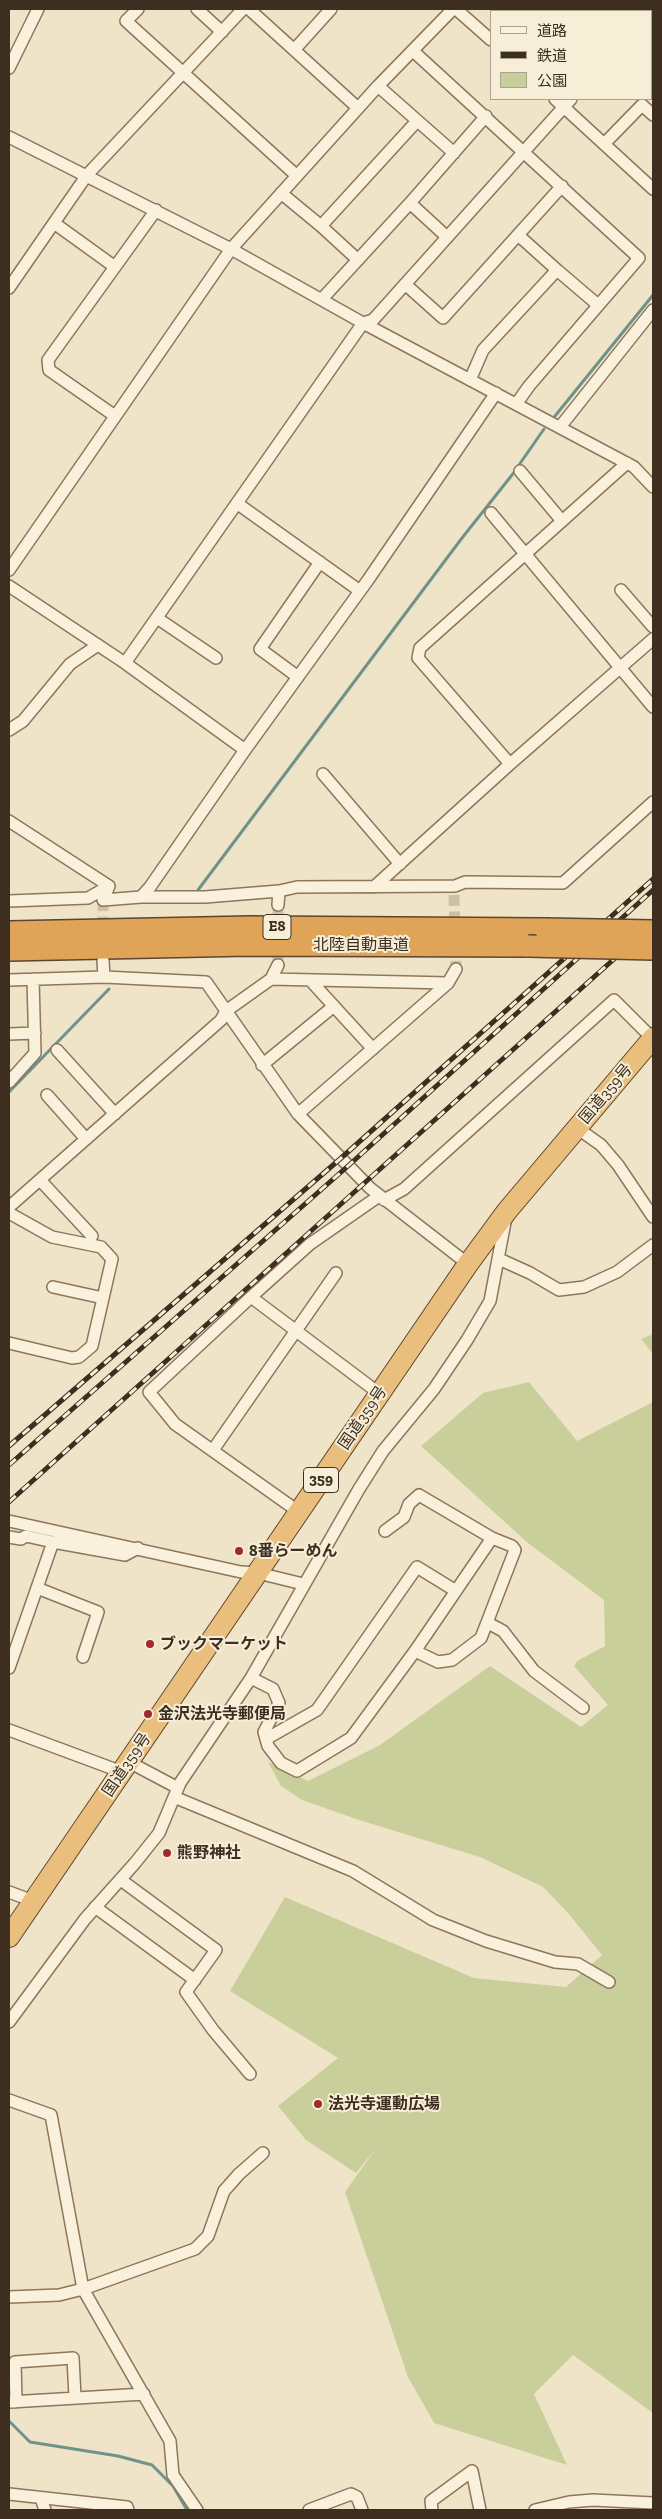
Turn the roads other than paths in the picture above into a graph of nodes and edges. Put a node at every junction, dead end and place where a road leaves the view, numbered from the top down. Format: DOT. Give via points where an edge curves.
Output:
graph roads {
  1 [pos="38,9"];
  2 [pos="138,9"];
  3 [pos="197,9"];
  4 [pos="244,9"];
  5 [pos="249,9"];
  6 [pos="331,9"];
  7 [pos="454,9"];
  8 [pos="222,32"];
  9 [pos="490,39"];
  10 [pos="294,50"];
  11 [pos="413,51"];
  12 [pos="9,68"];
  13 [pos="182,73"];
  14 [pos="378,86"];
  15 [pos="568,103"];
  16 [pos="358,108"];
  17 [pos="653,115"];
  18 [pos="486,116"];
  19 [pos="417,120"];
  20 [pos="9,137"];
  21 [pos="604,144"];
  22 [pos="525,152"];
  23 [pos="454,153"];
  24 [pos="87,175"];
  25 [pos="297,176"];
  26 [pos="562,186"];
  27 [pos="653,189"];
  28 [pos="281,193"];
  29 [pos="410,203"];
  30 [pos="156,210"];
  31 [pos="54,223"];
  32 [pos="321,226"];
  33 [pos="518,235"];
  34 [pos="448,237"];
  35 [pos="231,249"];
  36 [pos="358,260"];
  37 [pos="116,267"];
  38 [pos="557,270"];
  39 [pos="405,284"];
  40 [pos="9,288"];
  41 [pos="322,299"];
  42 [pos="598,305"];
  43 [pos="653,310"];
  44 [pos="363,323"];
  45 [pos="470,380"];
  46 [pos="496,393"];
  47 [pos="516,404"];
  48 [pos="115,416"];
  49 [pos="560,427"];
  50 [pos="627,463"];
  51 [pos="520,471"];
  52 [pos="653,487"];
  53 [pos="238,504"];
  54 [pos="491,512"];
  55 [pos="562,521"];
  56 [pos="525,554"];
  57 [pos="320,562"];
  58 [pos="9,570"];
  59 [pos="9,586"];
  60 [pos="621,590"];
  61 [pos="360,591"];
  62 [pos="157,618"];
  63 [pos="653,627"];
  64 [pos="653,639"];
  65 [pos="98,645"];
  66 [pos="216,658"];
  67 [pos="125,664"];
  68 [pos="620,669"];
  69 [pos="298,677"];
  70 [pos="653,707"];
  71 [pos="9,730"];
  72 [pos="246,750"];
  73 [pos="510,764"];
  74 [pos="323,774"];
  75 [pos="653,802"];
  76 [pos="9,821"];
  77 [pos="400,864"];
  78 [pos="108,886"];
  79 [pos="374,887"];
  80 [pos="279,891"];
  81 [pos="141,896"];
  82 [pos="9,901"];
  83 [pos="278,905"];
  84 [pos="653,931"];
  85 [pos="9,932"];
  86 [pos="653,948"];
  87 [pos="9,950"];
  88 [pos="103,960"];
  89 [pos="278,965"];
  90 [pos="456,969"];
  91 [pos="104,977"];
  92 [pos="32,979"];
  93 [pos="272,979"];
  94 [pos="9,980"];
  95 [pos="310,980"];
  96 [pos="448,983"];
  97 [pos="334,1006"];
  98 [pos="226,1012"];
  99 [pos="36,1033"];
  100 [pos="9,1034"];
  101 [pos="653,1038"];
  102 [pos="373,1049"];
  103 [pos="57,1050"];
  104 [pos="262,1065"];
  105 [pos="9,1082"];
  106 [pos="48,1095"];
  107 [pos="114,1114"];
  108 [pos="298,1114"];
  109 [pos="577,1128"];
  110 [pos="86,1139"];
  111 [pos="40,1180"];
  112 [pos="382,1198"];
  113 [pos="9,1208"];
  114 [pos="507,1210"];
  115 [pos="9,1213"];
  116 [pos="653,1216"];
  117 [pos="92,1236"];
  118 [pos="653,1246"];
  119 [pos="499,1259"];
  120 [pos="468,1264"];
  121 [pos="336,1273"];
  122 [pos="54,1287"];
  123 [pos="251,1297"];
  124 [pos="103,1298"];
  125 [pos="296,1330"];
  126 [pos="9,1343"];
  127 [pos="380,1394"];
  128 [pos="213,1450"];
  129 [pos="299,1512"];
  130 [pos="9,1521"];
  131 [pos="385,1531"];
  132 [pos="9,1537"];
  133 [pos="492,1538"];
  134 [pos="54,1542"];
  135 [pos="138,1548"];
  136 [pos="258,1573"];
  137 [pos="304,1584"];
  138 [pos="37,1588"];
  139 [pos="456,1591"];
  140 [pos="488,1623"];
  141 [pos="416,1651"];
  142 [pos="83,1657"];
  143 [pos="9,1668"];
  144 [pos="251,1678"];
  145 [pos="583,1708"];
  146 [pos="9,1730"];
  147 [pos="266,1739"];
  148 [pos="126,1767"];
  149 [pos="176,1792"];
  150 [pos="121,1880"];
  151 [pos="9,1892"];
  152 [pos="33,1901"];
  153 [pos="95,1907"];
  154 [pos="9,1937"];
  155 [pos="195,1980"];
  156 [pos="608,1982"];
  157 [pos="9,2022"];
  158 [pos="250,2074"];
  159 [pos="9,2100"];
  160 [pos="263,2153"];
  161 [pos="83,2289"];
  162 [pos="9,2297"];
  163 [pos="144,2394"];
  164 [pos="74,2397"];
  165 [pos="12,2402"];
  166 [pos="9,2494"];
  167 [pos="41,2498"];
  168 [pos="653,2503"];
  169 [pos="593,2505"];
  170 [pos="45,2510"];
  171 [pos="128,2510"];
  172 [pos="197,2510"];
  173 [pos="309,2510"];
  174 [pos="362,2510"];
  175 [pos="432,2510"];
  176 [pos="480,2510"];
  177 [pos="535,2510"];
  1 -- 12 [label="street"];
  2 -- 13 [label="street" via="126,21"];
  3 -- 8 [label="street"];
  4 -- 8 [label="street"];
  5 -- 10 [label="street"];
  6 -- 10 [label="street"];
  7 -- 9 [label="street"];
  7 -- 11 [label="street"];
  8 -- 13 [label="street"];
  10 -- 16 [label="street"];
  11 -- 14 [label="street"];
  11 -- 18 [label="street"];
  13 -- 24 [label="street"];
  13 -- 25 [label="street"];
  14 -- 16 [label="street"];
  14 -- 19 [label="street"];
  15 -- 21 [label="street"];
  15 -- 22 [label="street"];
  16 -- 25 [label="street"];
  17 -- 21 [label="street" via="642,105"];
  18 -- 22 [label="street"];
  18 -- 23 [label="street"];
  19 -- 23 [label="street"];
  19 -- 32 [label="street"];
  20 -- 24 [label="street"];
  21 -- 27 [label="street"];
  22 -- 26 [label="street"];
  22 -- 34 [label="street"];
  23 -- 29 [label="street"];
  24 -- 30 [label="street"];
  24 -- 31 [label="street"];
  25 -- 28 [label="street"];
  26 -- 33 [label="street"];
  26 -- 42 [label="street" via="639,258"];
  28 -- 32 [label="street"];
  28 -- 35 [label="street"];
  29 -- 34 [label="street"];
  29 -- 36 [label="street"];
  30 -- 35 [label="street"];
  30 -- 37 [label="street"];
  31 -- 37 [label="street"];
  31 -- 40 [label="street"];
  32 -- 36 [label="street"];
  33 -- 38 [label="street"];
  33 -- 39 [label="street" via="443,318"];
  34 -- 39 [label="street"];
  35 -- 41 [label="street"];
  35 -- 48 [label="street"];
  36 -- 41 [label="street"];
  37 -- 48 [label="street" via="48,360 50,370"];
  38 -- 42 [label="street"];
  38 -- 45 [label="street" via="483,350"];
  39 -- 44 [label="street" via="372,320"];
  41 -- 44 [label="street"];
  42 -- 47 [label="street"];
  43 -- 49 [label="street"];
  44 -- 45 [label="street"];
  44 -- 53 [label="street"];
  45 -- 46 [label="street"];
  46 -- 47 [label="street"];
  46 -- 61 [label="street"];
  47 -- 49 [label="street"];
  48 -- 58 [label="street"];
  49 -- 50 [label="street"];
  50 -- 52 [label="street" via="634,466"];
  50 -- 55 [label="street"];
  51 -- 55 [label="street"];
  53 -- 57 [label="street"];
  53 -- 62 [label="street"];
  54 -- 56 [label="street"];
  55 -- 56 [label="street"];
  56 -- 68 [label="street"];
  56 -- 73 [label="street" via="420,648 418,658"];
  57 -- 61 [label="street"];
  57 -- 69 [label="street" via="260,649"];
  59 -- 65 [label="street"];
  60 -- 63 [label="street"];
  61 -- 69 [label="street"];
  62 -- 66 [label="street"];
  62 -- 67 [label="street"];
  64 -- 68 [label="street"];
  65 -- 67 [label="street"];
  65 -- 71 [label="street" via="70,664 23,721"];
  67 -- 72 [label="street"];
  68 -- 70 [label="street"];
  68 -- 73 [label="street"];
  69 -- 72 [label="street"];
  72 -- 81 [label="street"];
  73 -- 77 [label="street"];
  74 -- 77 [label="street"];
  75 -- 79 [label="street" via="563,883 465,882 455,890"];
  76 -- 78 [label="street"];
  77 -- 79 [label="street"];
  78 -- 81 [label="street" via="103,900"];
  78 -- 82 [label="street" via="88,898"];
  79 -- 80 [label="street" via="297,887"];
  80 -- 81 [label="street"];
  80 -- 83 [label="street"];
  84 -- 85 [label="highway, 北陸自動車道 / E8, bridge" via="270,927"];
  86 -- 87 [label="highway, 北陸自動車道 / E8, bridge" via="249,945"];
  88 -- 91 [label="street"];
  89 -- 93 [label="street"];
  90 -- 96 [label="street"];
  91 -- 92 [label="street"];
  91 -- 98 [label="street" via="206,982"];
  92 -- 94 [label="street"];
  92 -- 99 [label="street"];
  93 -- 95 [label="street"];
  93 -- 98 [label="street"];
  95 -- 96 [label="street"];
  95 -- 97 [label="street"];
  96 -- 102 [label="street"];
  97 -- 102 [label="street"];
  97 -- 104 [label="street"];
  98 -- 104 [label="street"];
  98 -- 107 [label="street" via="221,1020"];
  99 -- 100 [label="street"];
  99 -- 105 [label="street" via="35,1053"];
  101 -- 109 [label="highway, 国道359号 / 359"];
  101 -- 112 [label="street" via="614,1000 404,1189"];
  102 -- 108 [label="street"];
  103 -- 107 [label="street"];
  104 -- 108 [label="street"];
  106 -- 110 [label="street"];
  107 -- 110 [label="street"];
  108 -- 112 [label="street"];
  109 -- 114 [label="highway, 国道359号 / 359"];
  109 -- 116 [label="street" via="600,1145 618,1165"];
  110 -- 111 [label="street"];
  111 -- 113 [label="street"];
  111 -- 117 [label="street"];
  112 -- 120 [label="street"];
  112 -- 123 [label="street" via="310,1244"];
  114 -- 119 [label="street"];
  114 -- 120 [label="highway, 国道359号 / 359"];
  115 -- 124 [label="street" via="52,1237 102,1247 112,1259"];
  118 -- 119 [label="street" via="618,1272 584,1287 559,1290"];
  119 -- 137 [label="street" via="490,1301 468,1340 359,1489"];
  120 -- 127 [label="highway, 国道359号 / 359"];
  121 -- 125 [label="street"];
  122 -- 124 [label="street"];
  123 -- 125 [label="street"];
  123 -- 128 [label="street" via="149,1392 175,1424"];
  124 -- 126 [label="street" via="92,1346 79,1357"];
  125 -- 127 [label="street"];
  125 -- 128 [label="street"];
  127 -- 129 [label="highway, 国道359号 / 359"];
  128 -- 129 [label="street"];
  129 -- 136 [label="highway, 国道359号 / 359"];
  130 -- 135 [label="street"];
  131 -- 133 [label="street" via="404,1517 409,1504 419,1495"];
  132 -- 134 [label="street" via="22,1540 26,1536"];
  133 -- 139 [label="street"];
  133 -- 140 [label="street" via="515,1550"];
  134 -- 135 [label="street" via="125,1555"];
  134 -- 138 [label="street"];
  135 -- 136 [label="street"];
  136 -- 137 [label="street"];
  136 -- 148 [label="highway, 国道359号 / 359"];
  137 -- 144 [label="street"];
  138 -- 142 [label="street" via="98,1612"];
  138 -- 143 [label="street"];
  139 -- 141 [label="street"];
  139 -- 147 [label="street" via="417,1567 317,1710"];
  140 -- 141 [label="street" via="481,1638 452,1660 438,1662"];
  140 -- 145 [label="street" via="503,1631 534,1671"];
  141 -- 147 [label="street" via="351,1738 297,1771 280,1763"];
  144 -- 147 [label="street" via="273,1690 279,1703 264,1732"];
  144 -- 149 [label="street"];
  146 -- 148 [label="street"];
  148 -- 149 [label="street"];
  148 -- 152 [label="highway, 国道359号 / 359"];
  149 -- 150 [label="street" via="159,1833"];
  149 -- 156 [label="street" via="353,1872 433,1920 495,1944 555,1962 578,1964"];
  150 -- 153 [label="street"];
  150 -- 155 [label="street" via="216,1950"];
  151 -- 152 [label="street"];
  152 -- 154 [label="highway, 国道359号 / 359"];
  153 -- 155 [label="street"];
  153 -- 157 [label="street"];
  155 -- 158 [label="street" via="186,1992"];
  159 -- 161 [label="street" via="51,2115"];
  160 -- 161 [label="street" via="224,2191 208,2236 195,2249"];
  161 -- 162 [label="street" via="59,2295"];
  161 -- 163 [label="street"];
  163 -- 164 [label="street"];
  163 -- 172 [label="street" via="170,2441 173,2475"];
  164 -- 165 [label="street"];
  164 -- 165 [label="street" via="73,2358 15,2362"];
  166 -- 167 [label="street"];
  167 -- 170 [label="street"];
  167 -- 171 [label="street" via="127,2507"];
  168 -- 169 [label="street"];
  169 -- 177 [label="street" via="569,2502"];
  173 -- 174 [label="street" via="351,2494 357,2496"];
  175 -- 176 [label="street" via="431,2501 472,2471"];
}
